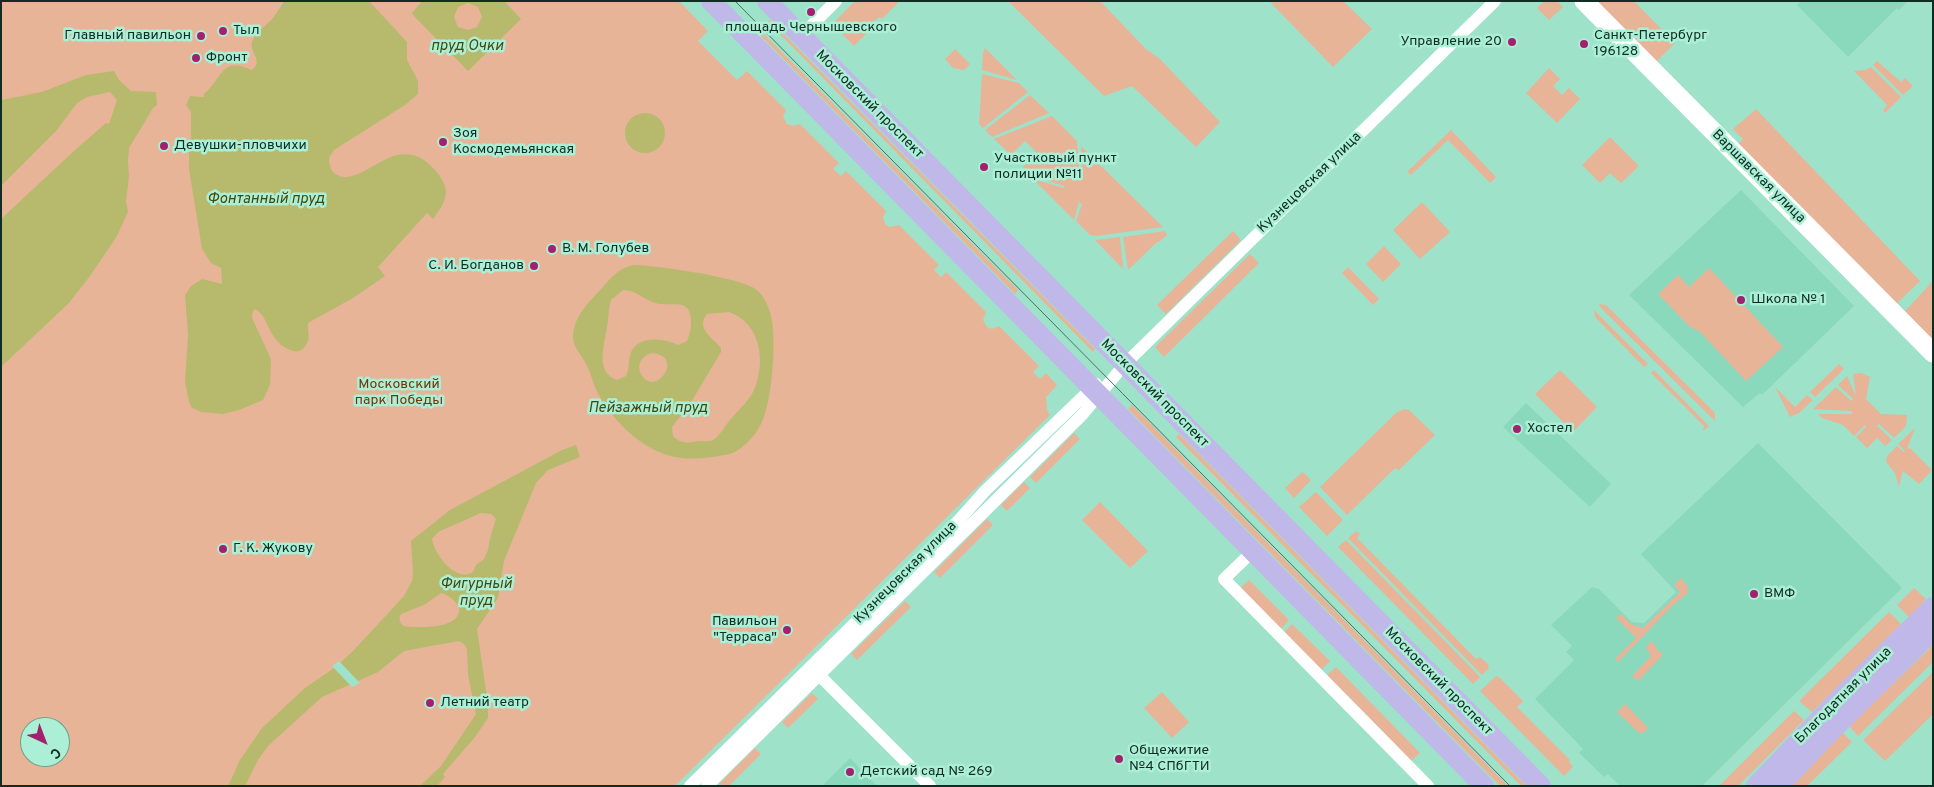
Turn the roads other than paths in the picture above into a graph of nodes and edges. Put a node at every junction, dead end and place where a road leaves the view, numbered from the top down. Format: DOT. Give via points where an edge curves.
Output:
graph roads {
  1 [pos="711,1"];
  2 [pos="767,1"];
  3 [pos="836,1"];
  4 [pos="1495,1"];
  5 [pos="1584,1"];
  6 [pos="801,36"];
  7 [pos="1933,352"];
  8 [pos="1125,364"];
  9 [pos="1095,392"];
  10 [pos="1253,551"];
  11 [pos="1933,607"];
  12 [pos="1933,630"];
  13 [pos="815,671"];
  14 [pos="690,786"];
  15 [pos="707,786"];
  16 [pos="930,786"];
  17 [pos="1428,786"];
  18 [pos="1484,786"];
  19 [pos="1541,786"];
  20 [pos="1756,786"];
  21 [pos="1779,786"];
  1 -- 9 [label="main road"];
  2 -- 6 [label="main road, Московский проспект"];
  3 -- 6 [label="street"];
  4 -- 8 [label="street, Кузнецовская улица"];
  5 -- 7 [label="street, Варшавская улица"];
  6 -- 8 [label="main road, Московский проспект"];
  8 -- 9 [label="street, Кузнецовская улица"];
  8 -- 19 [label="main road, Московский проспект"];
  9 -- 10 [label="main road"];
  9 -- 13 [label="street, Кузнецовская улица"];
  10 -- 17 [label="street" via="1224,579"];
  10 -- 18 [label="main road"];
  11 -- 20 [label="main road, Благодатная улица"];
  12 -- 21 [label="main road, Благодатная улица"];
  13 -- 14 [label="street, Кузнецовская улица"];
  13 -- 15 [label="street, Кузнецовская улица"];
  13 -- 16 [label="street"];
}
